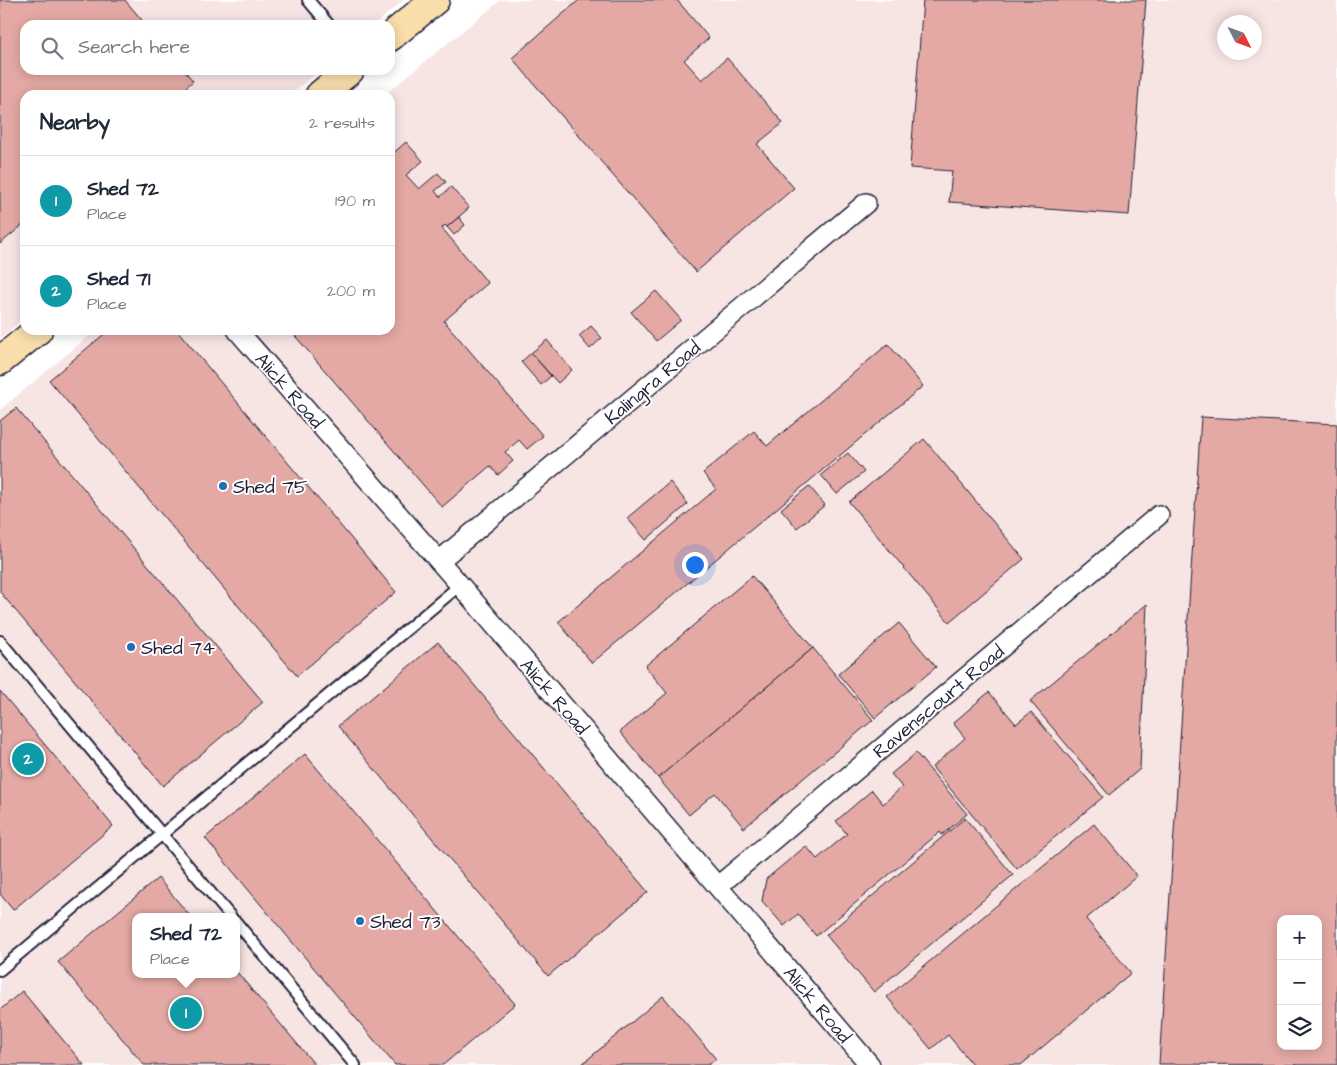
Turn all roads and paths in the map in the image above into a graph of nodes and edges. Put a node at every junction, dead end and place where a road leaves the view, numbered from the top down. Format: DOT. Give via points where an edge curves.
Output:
graph roads {
  1 [pos="308,0"];
  2 [pos="435,0"];
  3 [pos="325,20"];
  4 [pos="395,33"];
  5 [pos="344,75"];
  6 [pos="326,90"];
  7 [pos="866,203"];
  8 [pos="32,335"];
  9 [pos="241,335"];
  10 [pos="0,361"];
  11 [pos="1159,515"];
  12 [pos="439,561"];
  13 [pos="460,585"];
  14 [pos="0,641"];
  15 [pos="162,834"];
  16 [pos="718,886"];
  17 [pos="228,913"];
  18 [pos="240,927"];
  19 [pos="0,970"];
  20 [pos="354,1065"];
  21 [pos="870,1065"];
  1 -- 3 [label="lane"];
  2 -- 4 [label="main road"];
  5 -- 6 [label="main road"];
  7 -- 12 [label="street, Kalingra Road"];
  8 -- 10 [label="main road"];
  9 -- 12 [label="street, Alick Road"];
  11 -- 16 [label="street, Ravenscourt Road"];
  12 -- 13 [label="street, Alick Road"];
  13 -- 15 [label="lane"];
  13 -- 16 [label="street, Alick Road"];
  14 -- 15 [label="lane"];
  15 -- 17 [label="lane"];
  15 -- 19 [label="lane"];
  16 -- 21 [label="street, Alick Road"];
  18 -- 20 [label="lane"];
}
